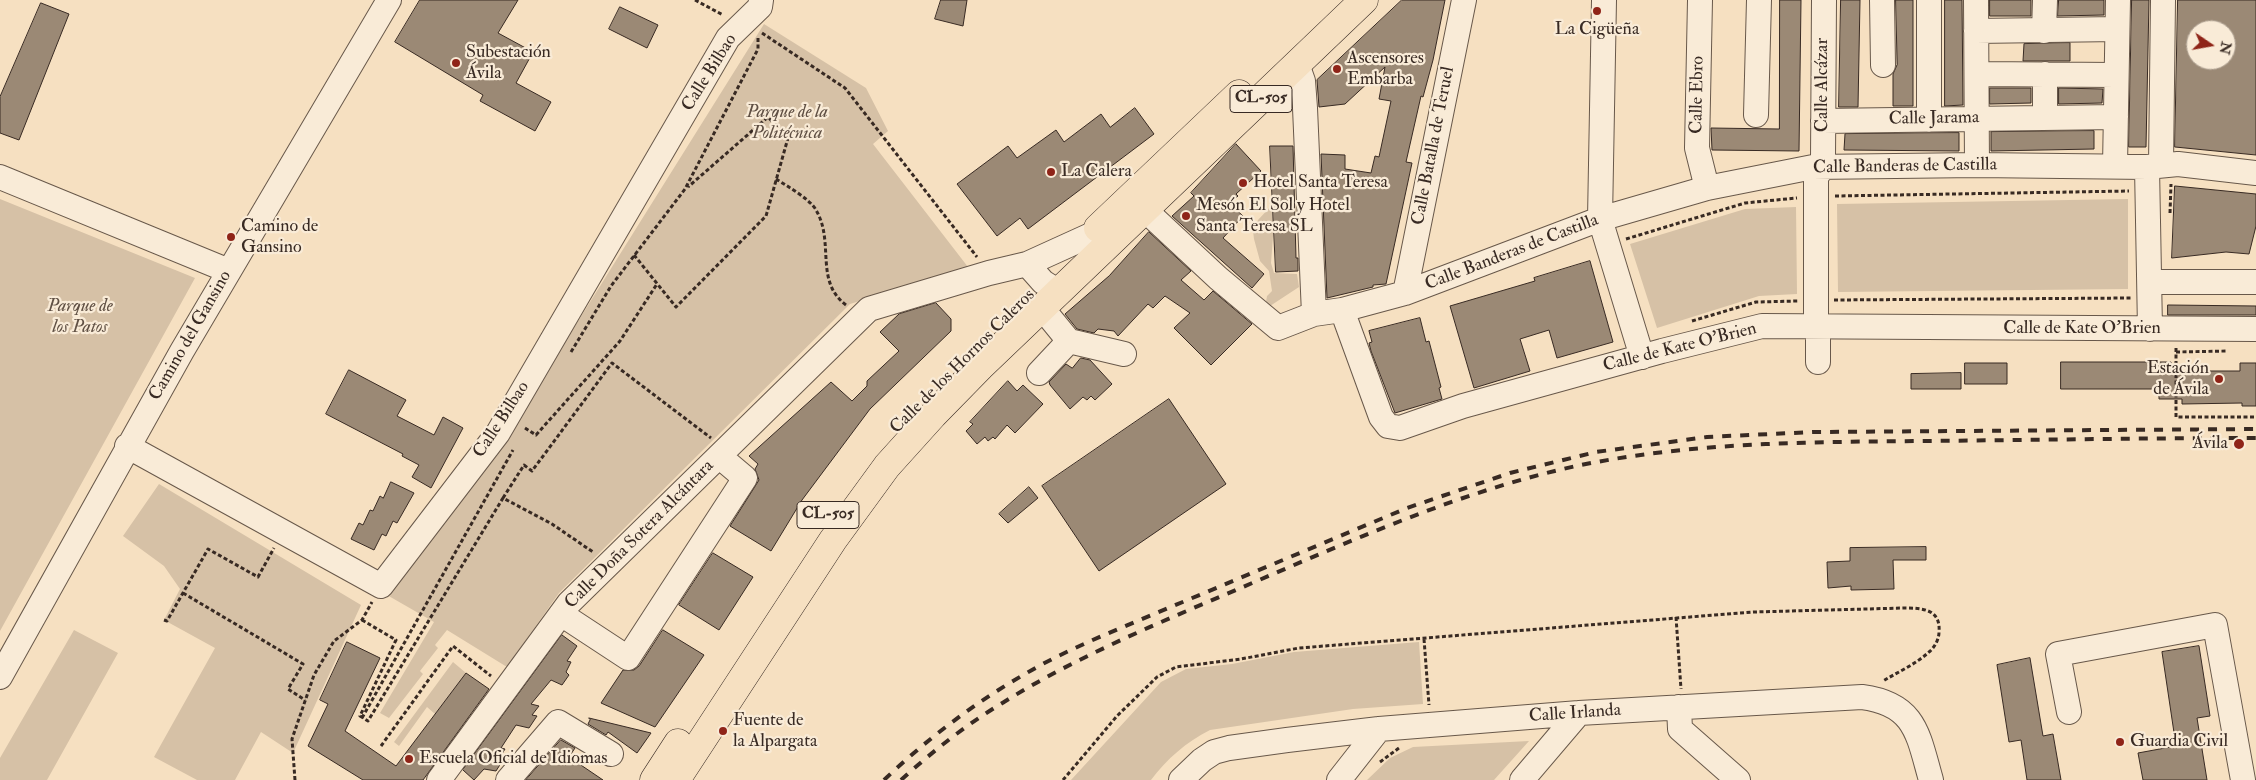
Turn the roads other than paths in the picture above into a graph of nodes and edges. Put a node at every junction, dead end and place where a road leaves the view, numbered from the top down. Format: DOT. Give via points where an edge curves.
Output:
graph roads {
  1 [pos="389,0"];
  2 [pos="762,0"];
  3 [pos="1338,0"];
  4 [pos="1364,0"];
  5 [pos="1464,0"];
  6 [pos="1604,0"];
  7 [pos="1700,0"];
  8 [pos="1759,0"];
  9 [pos="1824,0"];
  10 [pos="1882,0"];
  11 [pos="1929,0"];
  12 [pos="1976,0"];
  13 [pos="2045,0"];
  14 [pos="2118,0"];
  15 [pos="2163,0"];
  16 [pos="2117,29"];
  17 [pos="1976,31"];
  18 [pos="2044,31"];
  19 [pos="1297,64"];
  20 [pos="1882,65"];
  21 [pos="1976,74"];
  22 [pos="2045,74"];
  23 [pos="2116,75"];
  24 [pos="1756,115"];
  25 [pos="2116,116"];
  26 [pos="2045,118"];
  27 [pos="1977,119"];
  28 [pos="1930,120"];
  29 [pos="1823,121"];
  30 [pos="1977,165"];
  31 [pos="2115,166"];
  32 [pos="2154,166"];
  33 [pos="1826,167"];
  34 [pos="2256,173"];
  35 [pos="0,177"];
  36 [pos="1707,188"];
  37 [pos="1145,210"];
  38 [pos="1600,219"];
  39 [pos="229,271"];
  40 [pos="2151,282"];
  41 [pos="2256,282"];
  42 [pos="1043,286"];
  43 [pos="1405,293"];
  44 [pos="1342,310"];
  45 [pos="1314,314"];
  46 [pos="1817,326"];
  47 [pos="2150,329"];
  48 [pos="2256,329"];
  49 [pos="1069,341"];
  50 [pos="1124,354"];
  51 [pos="1642,357"];
  52 [pos="1818,362"];
  53 [pos="1039,373"];
  54 [pos="127,446"];
  55 [pos="718,449"];
  56 [pos="561,614"];
  57 [pos="0,677"];
  58 [pos="1680,699"];
  59 [pos="2069,712"];
  60 [pos="1579,713"];
  61 [pos="1379,729"];
  62 [pos="611,754"];
  63 [pos="1736,779"];
  64 [pos="439,780"];
  65 [pos="507,780"];
  66 [pos="654,780"];
  67 [pos="676,780"];
  68 [pos="1181,780"];
  69 [pos="1339,780"];
  70 [pos="1522,780"];
  71 [pos="1931,780"];
  72 [pos="2243,780"];
  1 -- 39 [label="street, Camino del Gansino"];
  2 -- 54 [label="street, Calle Bilbao" via="760,7 735,31 498,433 381,586"];
  3 -- 42 [label="main road, Calle de los Hornos Caleros / CL-505" via="1093,234"];
  4 -- 19 [label="main road, Calle de los Hornos Caleros / CL-505"];
  5 -- 43 [label="street, Calle Batalla de Teruel"];
  6 -- 38 [label="street"];
  7 -- 36 [label="street, Calle Ebro" via="1697,148"];
  8 -- 24 [label="street"];
  9 -- 29 [label="street, Calle Alcázar"];
  10 -- 20 [label="street"];
  11 -- 28 [label="street"];
  12 -- 17 [label="street"];
  13 -- 18 [label="street"];
  14 -- 16 [label="street"];
  15 -- 32 [label="street"];
  16 -- 18 [label="street"];
  16 -- 23 [label="street"];
  17 -- 18 [label="street"];
  17 -- 21 [label="street"];
  19 -- 37 [label="main road, Calle de los Hornos Caleros / CL-505"];
  19 -- 45 [label="street" via="1303,81 1305,108"];
  21 -- 22 [label="street"];
  21 -- 27 [label="street"];
  22 -- 23 [label="street"];
  22 -- 26 [label="street"];
  23 -- 25 [label="street"];
  25 -- 26 [label="street, Calle Jarama"];
  25 -- 31 [label="street"];
  26 -- 27 [label="street, Calle Jarama"];
  27 -- 28 [label="street, Calle Jarama"];
  27 -- 30 [label="street"];
  28 -- 29 [label="street, Calle Jarama"];
  29 -- 33 [label="street, Calle Alcázar"];
  30 -- 31 [label="street, Calle Banderas de Castilla"];
  30 -- 33 [label="street, Calle Banderas de Castilla"];
  31 -- 32 [label="street, Calle Banderas de Castilla"];
  32 -- 34 [label="street, Calle Banderas de Castilla" via="2178,164"];
  32 -- 40 [label="street" via="2148,265"];
  33 -- 36 [label="street, Calle Banderas de Castilla"];
  33 -- 46 [label="street" via="1816,177"];
  35 -- 39 [label="street"];
  36 -- 38 [label="street, Calle Banderas de Castilla"];
  37 -- 42 [label="main road, Calle de los Hornos Caleros / CL-505"];
  37 -- 45 [label="street, Calle Banderas de Castilla" via="1278,328"];
  38 -- 43 [label="street, Calle Banderas de Castilla"];
  38 -- 51 [label="street"];
  39 -- 54 [label="street, Camino del Gansino"];
  40 -- 41 [label="street"];
  40 -- 47 [label="street"];
  42 -- 49 [label="street, Calle de los Hornos Caleros"];
  42 -- 55 [label="street, Calle Doña Sotera Alcántara" via="989,273 869,309"];
  42 -- 66 [label="main road, Calle de los Hornos Caleros / CL-505" via="919,402 874,454 817,531"];
  42 -- 67 [label="main road, Calle de los Hornos Caleros / CL-505" via="887,466 833,540"];
  43 -- 44 [label="street, Calle Banderas de Castilla"];
  44 -- 45 [label="street, Calle Banderas de Castilla"];
  44 -- 51 [label="street, Calle de Kate O'Brien" via="1381,417 1388,426 1400,428 1463,406"];
  46 -- 47 [label="street, Calle de Kate O'Brien"];
  46 -- 51 [label="street, Calle de Kate O'Brien" via="1747,328"];
  46 -- 52 [label="street"];
  47 -- 48 [label="street, Calle de Kate O'Brien"];
  49 -- 50 [label="street"];
  49 -- 53 [label="street"];
  54 -- 57 [label="street, Camino del Gansino"];
  55 -- 56 [label="street, Calle Doña Sotera Alcántara"];
  55 -- 56 [label="street, Calle Doña Sotera Alcántara" via="746,478 628,658"];
  56 -- 64 [label="street, Calle Doña Sotera Alcántara"];
  58 -- 60 [label="street, Calle Irlanda"];
  58 -- 63 [label="street" via="1680,729"];
  58 -- 71 [label="street, Calle Irlanda" via="1862,697 1882,700 1899,709 1914,726"];
  59 -- 72 [label="street" via="2058,654 2215,625"];
  60 -- 61 [label="street, Calle Irlanda"];
  60 -- 70 [label="street"];
  61 -- 68 [label="street, Calle Irlanda" via="1229,748 1214,752"];
  61 -- 69 [label="street"];
  62 -- 65 [label="street" via="558,722"];
}
